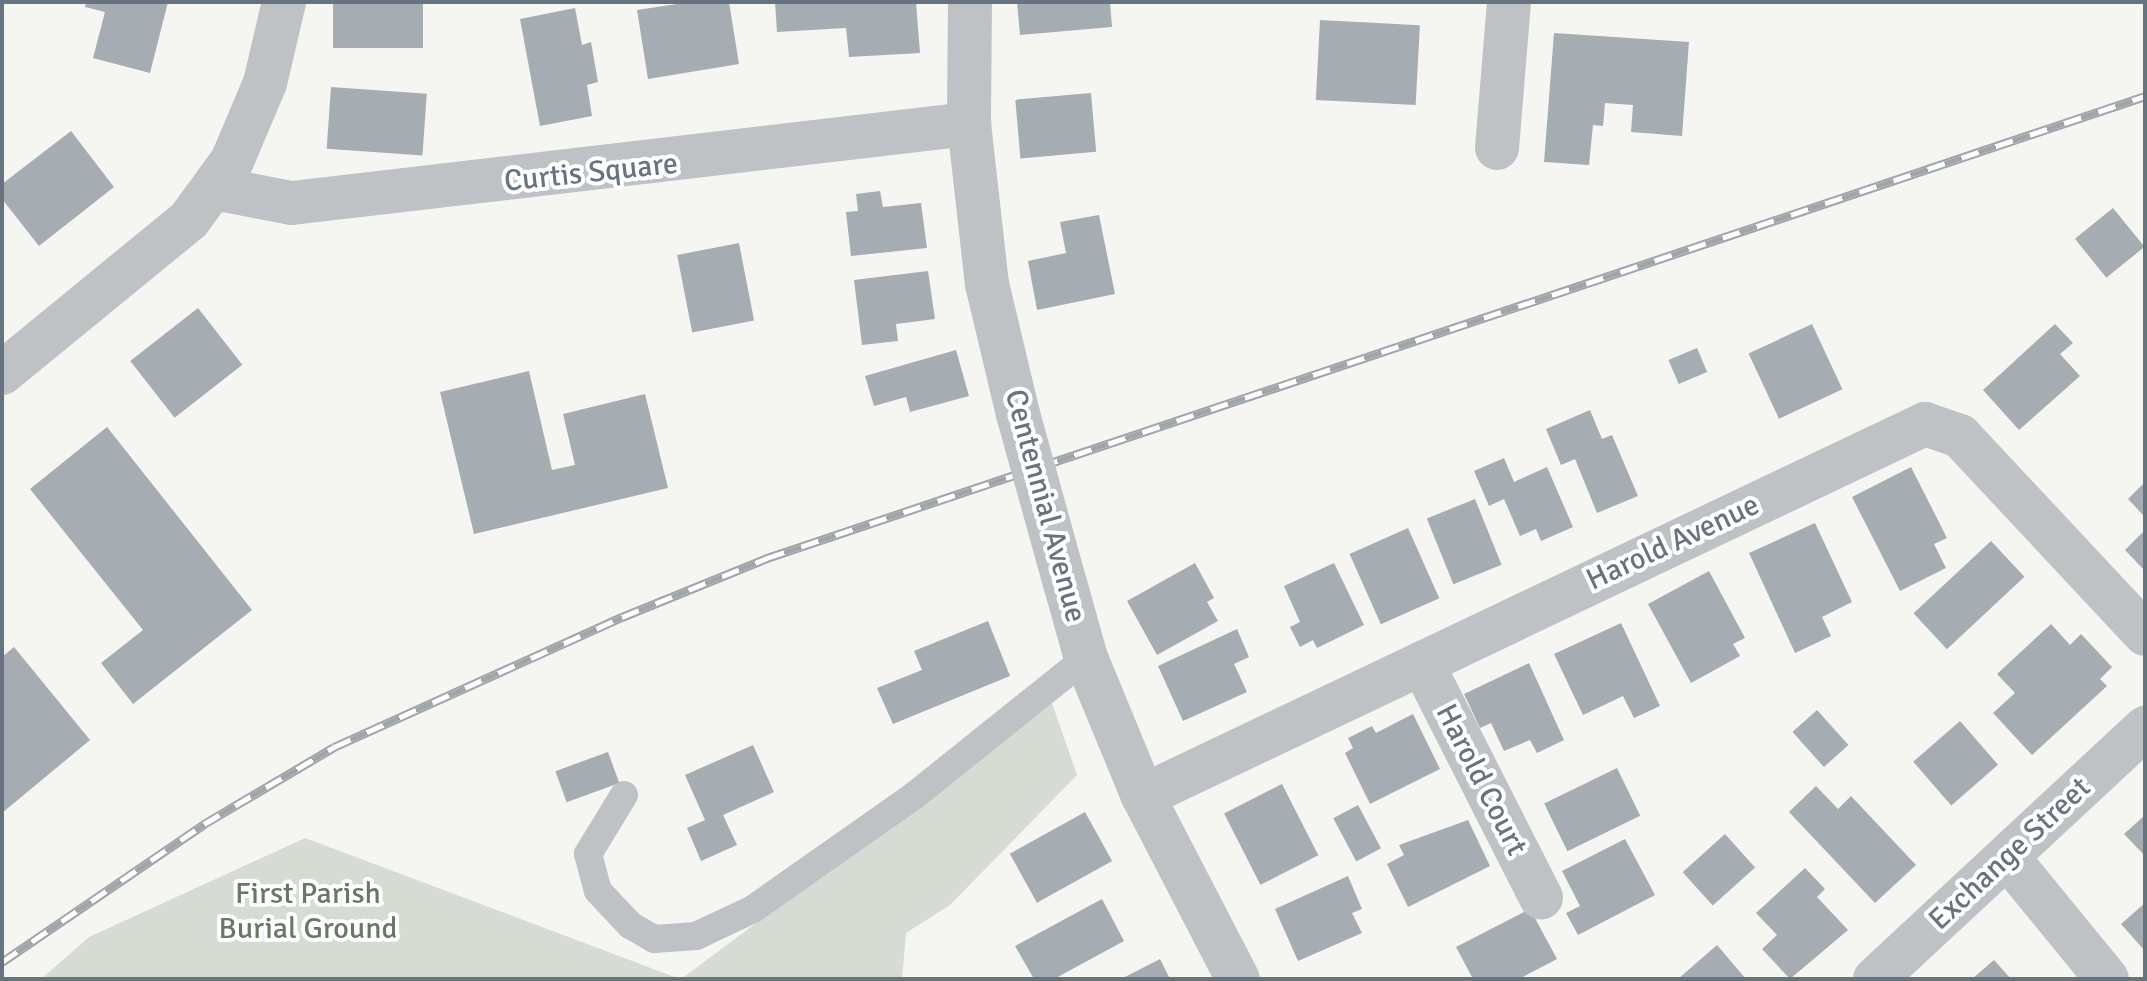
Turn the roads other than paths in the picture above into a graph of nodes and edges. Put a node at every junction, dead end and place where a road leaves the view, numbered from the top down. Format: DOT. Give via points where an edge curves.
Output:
graph roads {
  1 [pos="284,2"];
  2 [pos="970,2"];
  3 [pos="1509,2"];
  4 [pos="969,124"];
  5 [pos="1497,148"];
  6 [pos="213,188"];
  7 [pos="2,373"];
  8 [pos="2145,634"];
  9 [pos="1086,658"];
  10 [pos="1422,663"];
  11 [pos="2145,728"];
  12 [pos="624,795"];
  13 [pos="1143,796"];
  14 [pos="2008,858"];
  15 [pos="1541,898"];
  16 [pos="1238,979"];
  17 [pos="1875,979"];
  18 [pos="2107,979"];
  1 -- 6 [label="street" via="265,83 232,161"];
  2 -- 4 [label="street, Centennial Avenue"];
  3 -- 5 [label="street"];
  4 -- 6 [label="street, Curtis Square" via="712,159 292,203"];
  4 -- 9 [label="street, Centennial Avenue, bridge" via="987,284"];
  6 -- 7 [label="street" via="189,220"];
  8 -- 10 [label="street, Harold Avenue" via="1960,436 1931,424"];
  9 -- 12 [label="lane" via="915,795 753,909 696,936 654,939 630,925 598,891 588,854"];
  9 -- 13 [label="street, Centennial Avenue"];
  10 -- 13 [label="street, Harold Avenue"];
  10 -- 15 [label="street, Harold Court"];
  11 -- 14 [label="street, Exchange Street"];
  13 -- 16 [label="street, Centennial Avenue"];
  14 -- 17 [label="street, Exchange Street"];
  14 -- 18 [label="street"];
}
